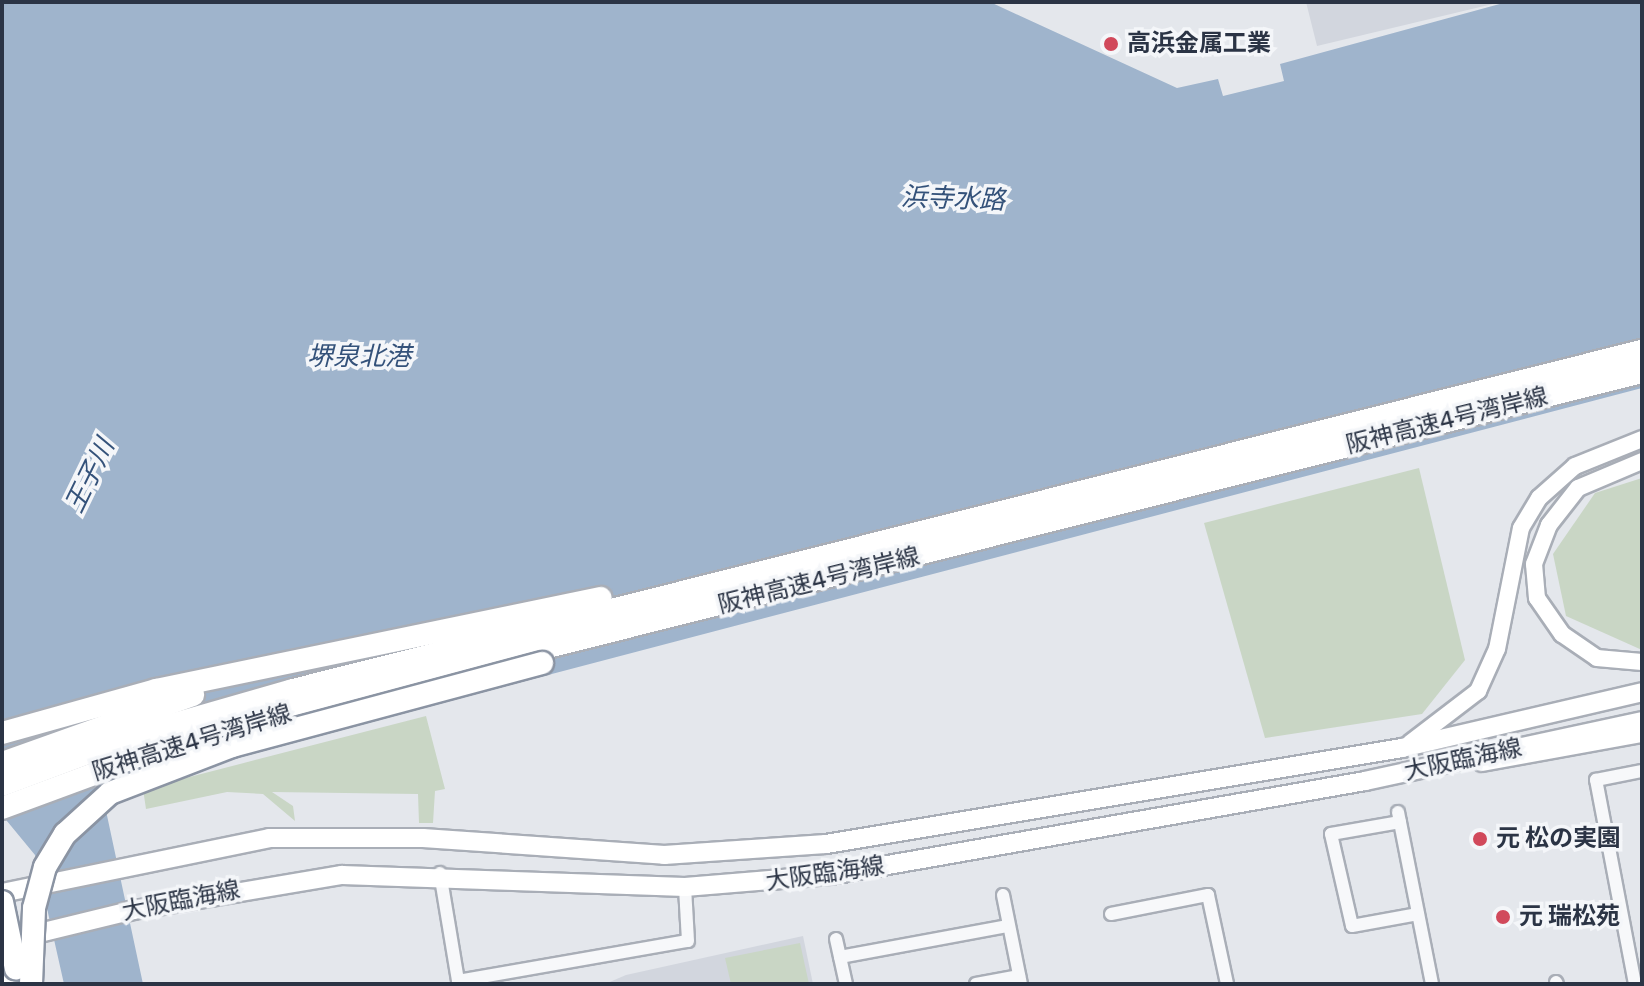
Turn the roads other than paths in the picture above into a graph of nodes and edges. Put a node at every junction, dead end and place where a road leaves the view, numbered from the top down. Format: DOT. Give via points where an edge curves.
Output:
graph roads {
  1 [pos="1642,351"];
  2 [pos="1642,372"];
  3 [pos="1642,439"];
  4 [pos="1642,461"];
  5 [pos="962,523"];
  6 [pos="790,590"];
  7 [pos="384,645"];
  8 [pos="1642,662"];
  9 [pos="1642,692"];
  10 [pos="1642,721"];
  11 [pos="2,733"];
  12 [pos="1642,734"];
  13 [pos="1402,748"];
  14 [pos="148,754"];
  15 [pos="2,763"];
  16 [pos="1642,771"];
  17 [pos="1365,781"];
  18 [pos="2,785"];
  19 [pos="2,808"];
  20 [pos="2,817"];
  21 [pos="440,873"];
  22 [pos="685,887"];
  23 [pos="2,893"];
  24 [pos="1003,895"];
  25 [pos="2,902"];
  26 [pos="1111,914"];
  27 [pos="1418,914"];
  28 [pos="1008,926"];
  29 [pos="836,939"];
  30 [pos="2,943"];
  31 [pos="840,957"];
  32 [pos="2,966"];
  33 [pos="1020,980"];
  34 [pos="8,984"];
  35 [pos="19,984"];
  36 [pos="31,984"];
  37 [pos="846,984"];
  38 [pos="976,984"];
  39 [pos="1227,984"];
  40 [pos="1432,984"];
  41 [pos="1635,984"];
  1 -- 5 [label="highway, 阪神高速4号湾岸線"];
  2 -- 6 [label="highway, 阪神高速4号湾岸線"];
  3 -- 13 [label="street" via="1586,460 1539,498 1521,528 1497,649 1478,691"];
  4 -- 8 [label="street" via="1578,488 1549,525 1534,564 1537,598 1562,634 1597,658"];
  5 -- 7 [label="highway"];
  5 -- 18 [label="highway, 阪神高速4号湾岸線" via="212,711"];
  6 -- 14 [label="highway, 阪神高速4号湾岸線" via="539,647"];
  6 -- 36 [label="highway, bridge" via="272,734 131,782 79,818 45,867 33,918"];
  7 -- 11 [label="highway" via="156,690"];
  7 -- 15 [label="highway" via="198,693"];
  9 -- 13 [label="main road, 大阪臨海線"];
  10 -- 17 [label="main road, 大阪臨海線"];
  12 -- 17 [label="street"];
  13 -- 23 [label="main road, 大阪臨海線" via="826,844 664,855 423,838 269,838"];
  14 -- 19 [label="highway, 阪神高速4号湾岸線"];
  14 -- 20 [label="highway"];
  16 -- 41 [label="street" via="1596,780"];
  17 -- 22 [label="main road, 大阪臨海線" via="831,875"];
  21 -- 22 [label="main road, 大阪臨海線"];
  21 -- 22 [label="street" via="458,981 688,941"];
  21 -- 30 [label="main road, 大阪臨海線" via="272,883"];
  24 -- 28 [label="street"];
  25 -- 35 [label="highway, bridge"];
  26 -- 39 [label="street" via="1208,895"];
  27 -- 27 [label="street" via="1352,926 1331,834 1399,817"];
  27 -- 40 [label="street"];
  28 -- 31 [label="street"];
  28 -- 33 [label="street"];
  29 -- 31 [label="street"];
  31 -- 37 [label="street"];
  32 -- 34 [label="main road"];
  33 -- 38 [label="street"];
}
